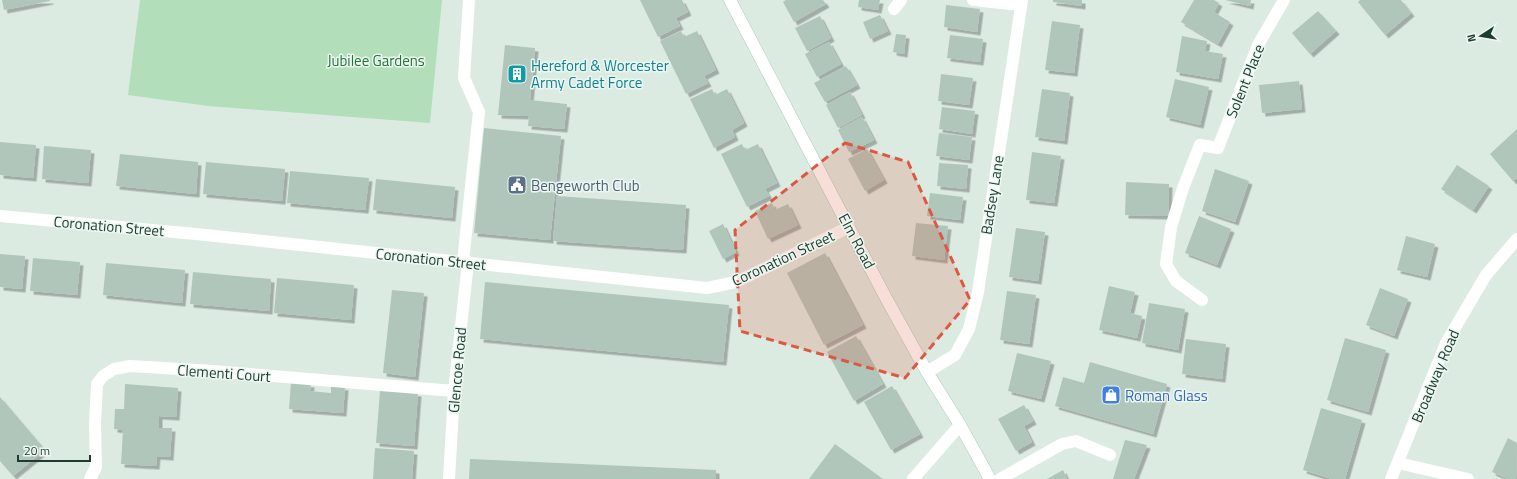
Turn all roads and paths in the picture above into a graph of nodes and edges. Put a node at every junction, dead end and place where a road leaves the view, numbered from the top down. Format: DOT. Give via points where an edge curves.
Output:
graph roads {
  1 [pos="469,0"];
  2 [pos="973,0"];
  3 [pos="1284,0"];
  4 [pos="732,1"];
  5 [pos="1022,3"];
  6 [pos="0,216"];
  7 [pos="849,226"];
  8 [pos="1517,239"];
  9 [pos="466,262"];
  10 [pos="1202,300"];
  11 [pos="927,372"];
  12 [pos="454,391"];
  13 [pos="960,425"];
  14 [pos="1110,455"];
  15 [pos="1398,463"];
  16 [pos="90,479"];
  17 [pos="449,479"];
  18 [pos="913,479"];
  19 [pos="990,479"];
  20 [pos="1000,479"];
  21 [pos="1391,479"];
  22 [pos="1468,479"];
  1 -- 9 [label="street, Glencoe Road" via="464,78 479,112"];
  2 -- 5 [label="street"];
  3 -- 10 [label="street, Solent Place" via="1258,45 1218,148 1200,145 1171,227 1166,264 1176,281"];
  4 -- 7 [label="street, Elm Road"];
  5 -- 11 [label="street, Badsey Lane" via="978,292 969,329 955,355"];
  6 -- 9 [label="street, Coronation Street"];
  7 -- 9 [label="street, Coronation Street" via="736,282 707,288"];
  7 -- 11 [label="street, Elm Road"];
  8 -- 15 [label="street, Broadway Road" via="1486,275 1446,343"];
  9 -- 12 [label="street, Glencoe Road"];
  11 -- 13 [label="street, Elm Road"];
  12 -- 16 [label="street, Clementi Court" via="205,371 130,366 114,368 97,384 96,467"];
  12 -- 17 [label="street, Glencoe Road"];
  13 -- 18 [label="street"];
  13 -- 19 [label="street, Elm Road"];
  14 -- 20 [label="street" via="1076,441 1062,444"];
  15 -- 21 [label="street, Broadway Road"];
  15 -- 22 [label="street"];
}
